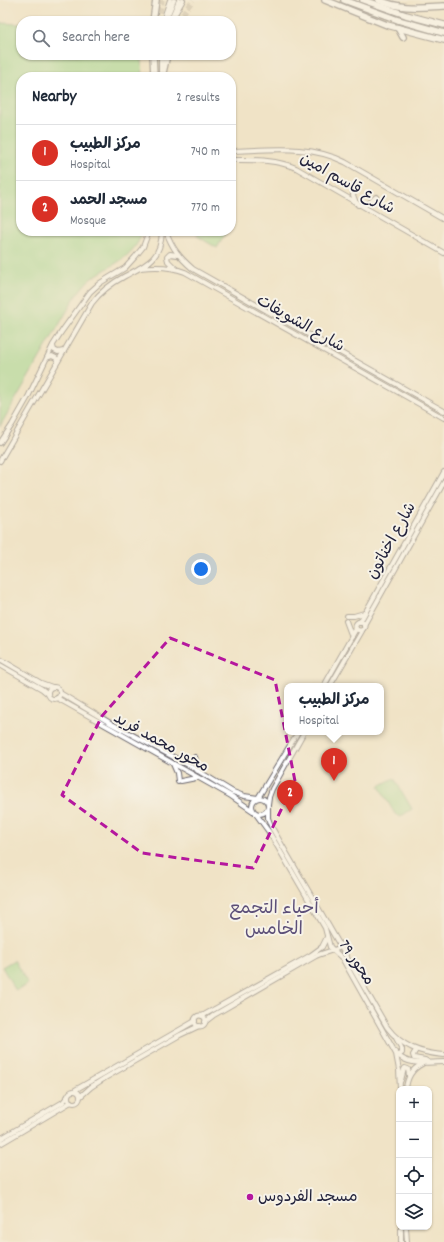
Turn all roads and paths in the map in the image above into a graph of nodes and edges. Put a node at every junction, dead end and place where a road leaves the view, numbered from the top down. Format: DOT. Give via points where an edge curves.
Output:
graph roads {
  1 [pos="156,0"];
  2 [pos="170,0"];
  3 [pos="174,0"];
  4 [pos="179,0"];
  5 [pos="183,0"];
  6 [pos="325,0"];
  7 [pos="344,0"];
  8 [pos="363,0"];
  9 [pos="379,0"];
  10 [pos="393,5"];
  11 [pos="444,6"];
  12 [pos="154,16"];
  13 [pos="164,16"];
  14 [pos="166,16"];
  15 [pos="173,16"];
  16 [pos="174,16"];
  17 [pos="415,17"];
  18 [pos="444,25"];
  19 [pos="398,28"];
  20 [pos="444,33"];
  21 [pos="403,37"];
  22 [pos="444,40"];
  23 [pos="155,60"];
  24 [pos="161,60"];
  25 [pos="166,60"];
  26 [pos="155,72"];
  27 [pos="161,72"];
  28 [pos="162,72"];
  29 [pos="236,150"];
  30 [pos="236,160"];
  31 [pos="354,186"];
  32 [pos="376,197"];
  33 [pos="357,204"];
  34 [pos="444,219"];
  35 [pos="147,236"];
  36 [pos="162,236"];
  37 [pos="168,236"];
  38 [pos="444,254"];
  39 [pos="178,255"];
  40 [pos="140,268"];
  41 [pos="176,269"];
  42 [pos="53,346"];
  43 [pos="64,351"];
  44 [pos="47,358"];
  45 [pos="58,361"];
  46 [pos="444,411"];
  47 [pos="444,418"];
  48 [pos="0,443"];
  49 [pos="0,461"];
  50 [pos="444,472"];
  51 [pos="444,482"];
  52 [pos="365,613"];
  53 [pos="360,622"];
  54 [pos="364,625"];
  55 [pos="356,629"];
  56 [pos="362,631"];
  57 [pos="352,637"];
  58 [pos="0,659"];
  59 [pos="0,665"];
  60 [pos="326,683"];
  61 [pos="332,683"];
  62 [pos="52,687"];
  63 [pos="60,693"];
  64 [pos="48,694"];
  65 [pos="57,698"];
  66 [pos="296,735"];
  67 [pos="302,735"];
  68 [pos="195,757"];
  69 [pos="172,764"];
  70 [pos="198,771"];
  71 [pos="197,778"];
  72 [pos="264,789"];
  73 [pos="270,792"];
  74 [pos="232,794"];
  75 [pos="258,798"];
  76 [pos="268,804"];
  77 [pos="268,809"];
  78 [pos="255,812"];
  79 [pos="333,933"];
  80 [pos="328,936"];
  81 [pos="322,947"];
  82 [pos="341,947"];
  83 [pos="335,951"];
  84 [pos="324,953"];
  85 [pos="266,974"];
  86 [pos="269,979"];
  87 [pos="255,980"];
  88 [pos="250,983"];
  89 [pos="258,985"];
  90 [pos="253,988"];
  91 [pos="202,1016"];
  92 [pos="195,1021"];
  93 [pos="205,1022"];
  94 [pos="199,1026"];
  95 [pos="395,1037"];
  96 [pos="416,1050"];
  97 [pos="397,1055"];
  98 [pos="444,1055"];
  99 [pos="444,1062"];
  100 [pos="428,1063"];
  101 [pos="409,1077"];
  102 [pos="400,1082"];
  103 [pos="400,1086"];
  104 [pos="407,1086"];
  105 [pos="75,1090"];
  106 [pos="68,1096"];
  107 [pos="81,1096"];
  108 [pos="63,1102"];
  109 [pos="71,1102"];
  110 [pos="65,1106"];
  111 [pos="0,1138"];
  112 [pos="0,1144"];
  113 [pos="404,1230"];
  114 [pos="404,1230"];
  115 [pos="401,1242"];
  116 [pos="406,1242"];
  1 -- 12 [label="highway"];
  2 -- 13 [label="main road"];
  3 -- 14 [label="main road"];
  4 -- 15 [label="main road"];
  5 -- 16 [label="main road"];
  6 -- 19 [label="highway"];
  7 -- 20 [label="highway" via="398,20"];
  8 -- 17 [label="highway"];
  9 -- 10 [label="highway"];
  10 -- 11 [label="highway" via="414,8"];
  10 -- 17 [label="highway"];
  17 -- 18 [label="highway"];
  19 -- 21 [label="highway"];
  19 -- 22 [label="highway"];
  23 -- 26 [label="highway"];
  24 -- 27 [label="main road"];
  25 -- 28 [label="highway"];
  29 -- 34 [label="main road, شارع قاسم امين" via="301,150 328,155 345,162"];
  30 -- 33 [label="main road, شارع قاسم امين" via="266,160 285,164 306,173"];
  31 -- 33 [label="main road" via="353,195"];
  32 -- 33 [label="main road" via="368,204"];
  33 -- 38 [label="main road, شارع قاسم امين"];
  35 -- 42 [label="main road" via="143,247 125,268 90,292"];
  36 -- 40 [label="main road" via="157,254"];
  37 -- 39 [label="main road, شارع الشويفات"];
  39 -- 41 [label="main road" via="170,254 167,257"];
  39 -- 46 [label="main road, شارع الشويفات" via="193,269 391,378"];
  40 -- 41 [label="main road, شارع الشويفات" via="161,266"];
  40 -- 43 [label="main road" via="114,282 98,295"];
  41 -- 47 [label="main road, شارع الشويفات"];
  42 -- 43 [label="main road" via="58,352"];
  42 -- 44 [label="main road"];
  43 -- 45 [label="main road"];
  44 -- 45 [label="main road" via="52,356"];
  44 -- 48 [label="main road" via="28,397"];
  45 -- 49 [label="main road"];
  50 -- 52 [label="main road, شارع اخناتون"];
  51 -- 54 [label="main road, شارع اخناتون"];
  52 -- 53 [label="main road, شارع اخناتون"];
  52 -- 57 [label="main road" via="346,619"];
  53 -- 54 [label="main road"];
  53 -- 55 [label="main road" via="356,624"];
  54 -- 56 [label="main road"];
  55 -- 56 [label="main road"];
  55 -- 57 [label="main road"];
  56 -- 61 [label="main road"];
  57 -- 60 [label="main road"];
  58 -- 62 [label="main road" via="41,684"];
  59 -- 64 [label="main road"];
  62 -- 63 [label="main road"];
  62 -- 64 [label="main road"];
  63 -- 65 [label="main road"];
  63 -- 70 [label="main road, محور محمد فريد"];
  64 -- 65 [label="main road" via="52,698"];
  65 -- 69 [label="main road, محور محمد فريد"];
  66 -- 72 [label="main road"];
  67 -- 73 [label="main road"];
  68 -- 70 [label="main road"];
  69 -- 71 [label="main road, محور محمد فريد"];
  69 -- 71 [label="main road" via="179,781"];
  70 -- 74 [label="main road, محور محمد فريد"];
  71 -- 74 [label="main road, محور محمد فريد"];
  72 -- 73 [label="main road"];
  72 -- 75 [label="main road"];
  73 -- 76 [label="main road"];
  74 -- 75 [label="main road, محور محمد فريد"];
  74 -- 78 [label="main road, محور محمد فريد"];
  75 -- 76 [label="main road" via="264,799"];
  75 -- 78 [label="main road" via="252,804"];
  76 -- 77 [label="main road"];
  77 -- 78 [label="main road" via="263,814"];
  77 -- 79 [label="main road, محور 79" via="270,826"];
  78 -- 80 [label="main road, محور 79"];
  79 -- 80 [label="main road"];
  79 -- 82 [label="main road, محور 79"];
  80 -- 81 [label="main road"];
  80 -- 83 [label="main road, محور 79" via="329,945"];
  81 -- 84 [label="main road"];
  81 -- 86 [label="main road"];
  82 -- 83 [label="main road"];
  82 -- 95 [label="main road, محور 79" via="383,1021"];
  83 -- 84 [label="main road"];
  83 -- 97 [label="main road, محور 79" via="342,958"];
  84 -- 93 [label="main road"];
  85 -- 86 [label="main road"];
  86 -- 89 [label="main road"];
  87 -- 89 [label="main road"];
  88 -- 90 [label="main road"];
  89 -- 90 [label="main road"];
  90 -- 91 [label="main road"];
  91 -- 92 [label="main road" via="196,1017"];
  91 -- 93 [label="main road"];
  92 -- 94 [label="main road"];
  92 -- 105 [label="main road"];
  93 -- 94 [label="main road"];
  94 -- 107 [label="main road" via="91,1087"];
  95 -- 96 [label="main road, محور 79"];
  95 -- 97 [label="main road" via="402,1050 401,1054"];
  96 -- 98 [label="main road"];
  96 -- 100 [label="main road" via="414,1058"];
  97 -- 100 [label="main road" via="410,1062"];
  97 -- 102 [label="main road, محور 79"];
  99 -- 100 [label="main road"];
  100 -- 101 [label="main road" via="415,1069"];
  101 -- 102 [label="main road" via="408,1069 405,1068"];
  101 -- 104 [label="main road"];
  102 -- 103 [label="main road, محور 79"];
  105 -- 106 [label="main road"];
  105 -- 107 [label="main road"];
  106 -- 108 [label="main road"];
  106 -- 109 [label="main road"];
  107 -- 109 [label="main road" via="77,1102"];
  108 -- 110 [label="main road"];
  108 -- 111 [label="main road"];
  109 -- 110 [label="main road"];
  110 -- 112 [label="main road" via="47,1119"];
  113 -- 115 [label="main road"];
  114 -- 116 [label="main road"];
}
